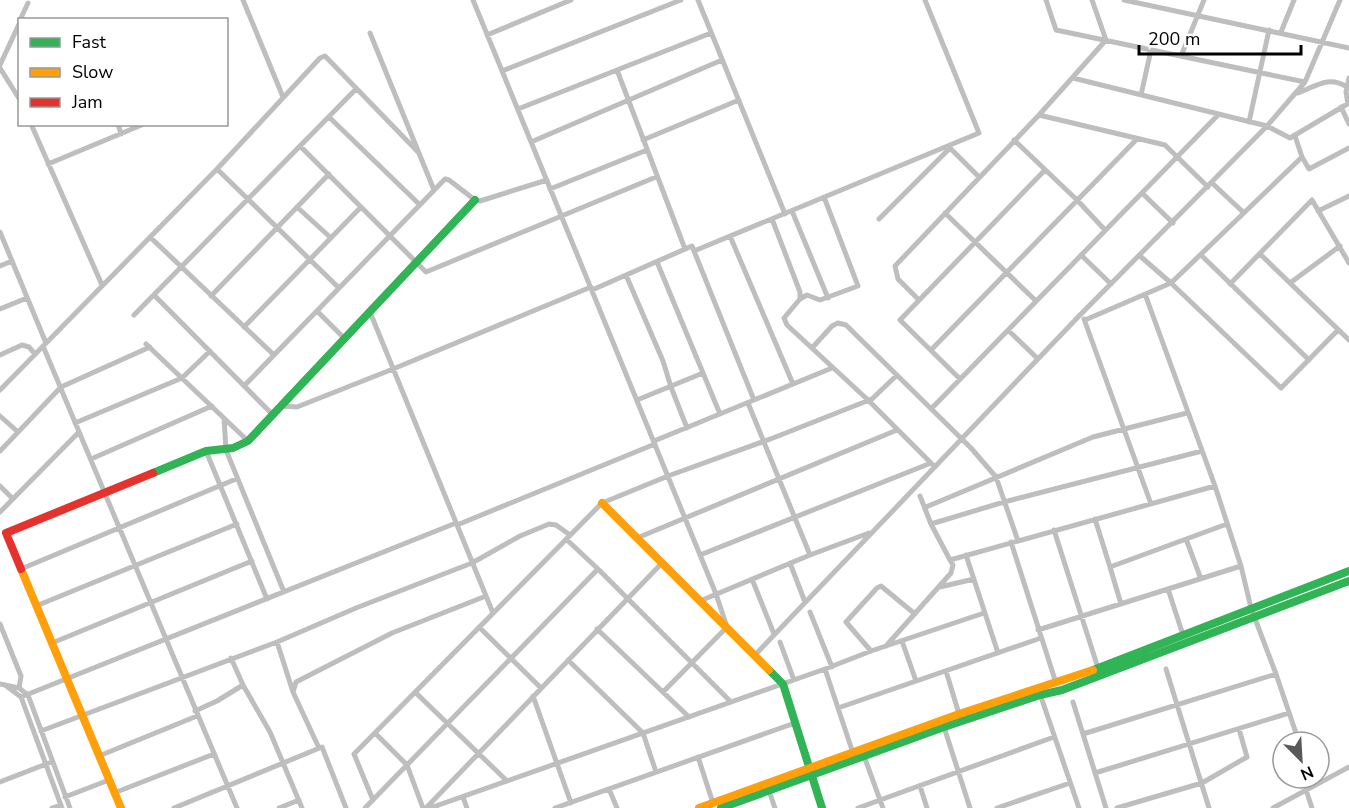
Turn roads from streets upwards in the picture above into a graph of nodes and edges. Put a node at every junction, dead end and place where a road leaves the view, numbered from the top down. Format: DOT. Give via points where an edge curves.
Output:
graph roads {
  1 [pos="243,0"];
  2 [pos="473,0"];
  3 [pos="571,0"];
  4 [pos="681,0"];
  5 [pos="698,0"];
  6 [pos="925,0"];
  7 [pos="1046,0"];
  8 [pos="1092,0"];
  9 [pos="1124,0"];
  10 [pos="1204,0"];
  11 [pos="1294,0"];
  12 [pos="1340,0"];
  13 [pos="1138,1"];
  14 [pos="28,3"];
  15 [pos="1198,15"];
  16 [pos="21,18"];
  17 [pos="18,25"];
  18 [pos="1269,30"];
  19 [pos="1281,32"];
  20 [pos="369,33"];
  21 [pos="711,33"];
  22 [pos="487,35"];
  23 [pos="1106,40"];
  24 [pos="1323,41"];
  25 [pos="1349,48"];
  26 [pos="1151,50"];
  27 [pos="1181,56"];
  28 [pos="722,60"];
  29 [pos="0,67"];
  30 [pos="617,70"];
  31 [pos="502,71"];
  32 [pos="1260,73"];
  33 [pos="1073,78"];
  34 [pos="1349,78"];
  35 [pos="1305,82"];
  36 [pos="1347,87"];
  37 [pos="356,89"];
  38 [pos="1296,94"];
  39 [pos="1142,95"];
  40 [pos="18,97"];
  41 [pos="283,97"];
  42 [pos="629,100"];
  43 [pos="739,100"];
  44 [pos="1348,103"];
  45 [pos="1341,107"];
  46 [pos="518,109"];
  47 [pos="1039,115"];
  48 [pos="1218,115"];
  49 [pos="329,117"];
  50 [pos="1249,122"];
  51 [pos="1349,124"];
  52 [pos="32,126"];
  53 [pos="119,126"];
  54 [pos="139,126"];
  55 [pos="1268,126"];
  56 [pos="121,134"];
  57 [pos="1295,136"];
  58 [pos="1137,139"];
  59 [pos="643,140"];
  60 [pos="1014,140"];
  61 [pos="531,142"];
  62 [pos="300,146"];
  63 [pos="1349,148"];
  64 [pos="647,150"];
  65 [pos="418,152"];
  66 [pos="1177,157"];
  67 [pos="1302,157"];
  68 [pos="48,164"];
  69 [pos="217,169"];
  70 [pos="1044,171"];
  71 [pos="329,174"];
  72 [pos="656,177"];
  73 [pos="979,177"];
  74 [pos="547,180"];
  75 [pos="1210,185"];
  76 [pos="550,189"];
  77 [pos="434,190"];
  78 [pos="1142,193"];
  79 [pos="1349,196"];
  80 [pos="824,197"];
  81 [pos="248,199"];
  82 [pos="475,200"];
  83 [pos="1077,200"];
  84 [pos="420,205"];
  85 [pos="297,207"];
  86 [pos="361,207"];
  87 [pos="792,211"];
  88 [pos="1318,211"];
  89 [pos="1243,212"];
  90 [pos="785,213"];
  91 [pos="945,213"];
  92 [pos="562,216"];
  93 [pos="772,219"];
  94 [pos="879,219"];
  95 [pos="1173,223"];
  96 [pos="278,227"];
  97 [pos="1105,230"];
  98 [pos="0,232"];
  99 [pos="390,236"];
  100 [pos="730,236"];
  101 [pos="150,237"];
  102 [pos="331,238"];
  103 [pos="975,242"];
  104 [pos="1340,246"];
  105 [pos="685,249"];
  106 [pos="694,251"];
  107 [pos="1260,254"];
  108 [pos="1081,255"];
  109 [pos="1200,255"];
  110 [pos="1140,256"];
  111 [pos="310,259"];
  112 [pos="12,261"];
  113 [pos="657,261"];
  114 [pos="417,263"];
  115 [pos="1349,263"];
  116 [pos="0,266"];
  117 [pos="181,267"];
  118 [pos="1006,273"];
  119 [pos="626,275"];
  120 [pos="1171,283"];
  121 [pos="1290,283"];
  122 [pos="1111,284"];
  123 [pos="1230,284"];
  124 [pos="102,285"];
  125 [pos="339,288"];
  126 [pos="591,288"];
  127 [pos="1145,294"];
  128 [pos="154,295"];
  129 [pos="211,296"];
  130 [pos="27,298"];
  131 [pos="828,298"];
  132 [pos="800,299"];
  133 [pos="919,300"];
  134 [pos="1036,302"];
  135 [pos="0,309"];
  136 [pos="317,311"];
  137 [pos="370,312"];
  138 [pos="134,315"];
  139 [pos="1080,315"];
  140 [pos="1085,320"];
  141 [pos="244,327"];
  142 [pos="1008,330"];
  143 [pos="1338,330"];
  144 [pos="345,339"];
  145 [pos="1349,340"];
  146 [pos="44,345"];
  147 [pos="812,348"];
  148 [pos="931,350"];
  149 [pos="210,351"];
  150 [pos="35,354"];
  151 [pos="0,355"];
  152 [pos="274,356"];
  153 [pos="1038,359"];
  154 [pos="1309,360"];
  155 [pos="832,368"];
  156 [pos="393,369"];
  157 [pos="703,374"];
  158 [pos="897,375"];
  159 [pos="182,378"];
  160 [pos="960,379"];
  161 [pos="793,384"];
  162 [pos="244,386"];
  163 [pos="60,387"];
  164 [pos="670,387"];
  165 [pos="0,390"];
  166 [pos="637,400"];
  167 [pos="754,400"];
  168 [pos="868,400"];
  169 [pos="748,403"];
  170 [pos="212,406"];
  171 [pos="282,406"];
  172 [pos="931,409"];
  173 [pos="1187,413"];
  174 [pos="720,414"];
  175 [pos="273,415"];
  176 [pos="0,416"];
  177 [pos="224,418"];
  178 [pos="75,423"];
  179 [pos="687,428"];
  180 [pos="1123,429"];
  181 [pos="897,430"];
  182 [pos="18,432"];
  183 [pos="79,432"];
  184 [pos="963,440"];
  185 [pos="248,441"];
  186 [pos="764,441"];
  187 [pos="654,442"];
  188 [pos="207,450"];
  189 [pos="226,450"];
  190 [pos="0,451"];
  191 [pos="1202,451"];
  192 [pos="91,459"];
  193 [pos="933,465"];
  194 [pos="1138,467"];
  195 [pos="668,476"];
  196 [pos="996,477"];
  197 [pos="236,478"];
  198 [pos="779,479"];
  199 [pos="0,486"];
  200 [pos="221,486"];
  201 [pos="1215,486"];
  202 [pos="105,492"];
  203 [pos="920,496"];
  204 [pos="13,499"];
  205 [pos="1004,502"];
  206 [pos="602,503"];
  207 [pos="1151,504"];
  208 [pos="926,507"];
  209 [pos="0,512"];
  210 [pos="795,516"];
  211 [pos="685,517"];
  212 [pos="1095,519"];
  213 [pos="237,524"];
  214 [pos="456,524"];
  215 [pos="931,524"];
  216 [pos="1227,524"];
  217 [pos="119,526"];
  218 [pos="1054,531"];
  219 [pos="870,532"];
  220 [pos="568,537"];
  221 [pos="637,538"];
  222 [pos="1186,539"];
  223 [pos="1014,541"];
  224 [pos="700,555"];
  225 [pos="810,555"];
  226 [pos="966,555"];
  227 [pos="950,560"];
  228 [pos="252,561"];
  229 [pos="472,563"];
  230 [pos="662,563"];
  231 [pos="790,563"];
  232 [pos="135,566"];
  233 [pos="1240,566"];
  234 [pos="1110,567"];
  235 [pos="21,569"];
  236 [pos="598,569"];
  237 [pos="1349,571"];
  238 [pos="752,579"];
  239 [pos="974,579"];
  240 [pos="1201,579"];
  241 [pos="1349,581"];
  242 [pos="939,587"];
  243 [pos="1168,589"];
  244 [pos="284,592"];
  245 [pos="716,594"];
  246 [pos="486,596"];
  247 [pos="628,598"];
  248 [pos="267,599"];
  249 [pos="700,600"];
  250 [pos="805,602"];
  251 [pos="151,603"];
  252 [pos="1121,604"];
  253 [pos="36,606"];
  254 [pos="810,612"];
  255 [pos="493,613"];
  256 [pos="984,613"];
  257 [pos="1253,613"];
  258 [pos="915,614"];
  259 [pos="1081,617"];
  260 [pos="0,624"];
  261 [pos="479,627"];
  262 [pos="727,627"];
  263 [pos="597,629"];
  264 [pos="1038,630"];
  265 [pos="774,634"];
  266 [pos="1184,635"];
  267 [pos="1041,638"];
  268 [pos="166,640"];
  269 [pos="902,641"];
  270 [pos="277,642"];
  271 [pos="780,642"];
  272 [pos="52,643"];
  273 [pos="886,646"];
  274 [pos="872,651"];
  275 [pos="998,653"];
  276 [pos="755,655"];
  277 [pos="231,658"];
  278 [pos="511,658"];
  279 [pos="568,660"];
  280 [pos="692,663"];
  281 [pos="832,667"];
  282 [pos="1098,668"];
  283 [pos="825,669"];
  284 [pos="1166,669"];
  285 [pos="946,671"];
  286 [pos="1276,674"];
  287 [pos="182,678"];
  288 [pos="67,680"];
  289 [pos="794,680"];
  290 [pos="916,681"];
  291 [pos="1056,683"];
  292 [pos="2,684"];
  293 [pos="783,684"];
  294 [pos="243,685"];
  295 [pos="19,688"];
  296 [pos="541,688"];
  297 [pos="293,692"];
  298 [pos="415,692"];
  299 [pos="663,692"];
  300 [pos="1039,692"];
  301 [pos="28,695"];
  302 [pos="533,696"];
  303 [pos="21,697"];
  304 [pos="731,702"];
  305 [pos="1073,702"];
  306 [pos="1177,705"];
  307 [pos="838,708"];
  308 [pos="196,713"];
  309 [pos="1289,713"];
  310 [pos="959,714"];
  311 [pos="82,716"];
  312 [pos="689,717"];
  313 [pos="447,723"];
  314 [pos="795,723"];
  315 [pos="944,727"];
  316 [pos="1239,729"];
  317 [pos="1295,730"];
  318 [pos="41,731"];
  319 [pos="375,733"];
  320 [pos="643,733"];
  321 [pos="1083,734"];
  322 [pos="1054,737"];
  323 [pos="1190,744"];
  324 [pos="319,748"];
  325 [pos="478,753"];
  326 [pos="853,753"];
  327 [pos="214,754"];
  328 [pos="99,756"];
  329 [pos="864,756"];
  330 [pos="698,757"];
  331 [pos="283,762"];
  332 [pos="49,763"];
  333 [pos="556,764"];
  334 [pos="407,765"];
  335 [pos="1349,767"];
  336 [pos="656,772"];
  337 [pos="811,772"];
  338 [pos="958,772"];
  339 [pos="1095,773"];
  340 [pos="1331,777"];
  341 [pos="1,780"];
  342 [pos="109,780"];
  343 [pos="507,781"];
  344 [pos="1070,783"];
  345 [pos="1202,783"];
  346 [pos="228,786"];
  347 [pos="920,786"];
  348 [pos="609,789"];
  349 [pos="769,790"];
  350 [pos="1306,790"];
  351 [pos="114,794"];
  352 [pos="65,796"];
  353 [pos="463,797"];
  354 [pos="299,800"];
  355 [pos="373,800"];
  356 [pos="880,801"];
  357 [pos="571,803"];
  358 [pos="62,806"];
  359 [pos="717,806"];
  360 [pos="52,808"];
  361 [pos="70,808"];
  362 [pos="121,808"];
  363 [pos="174,808"];
  364 [pos="237,808"];
  365 [pos="279,808"];
  366 [pos="302,808"];
  367 [pos="346,808"];
  368 [pos="365,808"];
  369 [pos="424,808"];
  370 [pos="430,808"];
  371 [pos="467,808"];
  372 [pos="555,808"];
  373 [pos="617,808"];
  374 [pos="699,808"];
  375 [pos="775,808"];
  376 [pos="822,808"];
  377 [pos="858,808"];
  378 [pos="883,808"];
  379 [pos="927,808"];
  380 [pos="970,808"];
  381 [pos="997,808"];
  382 [pos="1079,808"];
  383 [pos="1106,808"];
  384 [pos="1117,808"];
  385 [pos="1209,808"];
  386 [pos="1273,808"];
  387 [pos="1312,808"];
  1 -- 41 [label="street"];
  2 -- 22 [label="street"];
  3 -- 22 [label="street"];
  4 -- 31 [label="street"];
  5 -- 21 [label="street"];
  6 -- 80 [label="street" via="979,133"];
  7 -- 23 [label="street" via="1056,30"];
  8 -- 23 [label="street"];
  9 -- 13 [label="street"];
  10 -- 15 [label="street"];
  11 -- 19 [label="street"];
  12 -- 24 [label="street"];
  13 -- 15 [label="street"];
  14 -- 16 [label="street"];
  15 -- 18 [label="street"];
  15 -- 27 [label="street"];
  17 -- 29 [label="street"];
  18 -- 19 [label="street"];
  18 -- 32 [label="street"];
  19 -- 24 [label="street"];
  20 -- 65 [label="street"];
  21 -- 28 [label="street"];
  21 -- 30 [label="street"];
  22 -- 31 [label="street"];
  23 -- 26 [label="street"];
  23 -- 33 [label="street"];
  24 -- 25 [label="street"];
  24 -- 35 [label="street"];
  26 -- 27 [label="street"];
  26 -- 39 [label="street"];
  27 -- 32 [label="street"];
  28 -- 42 [label="street"];
  28 -- 43 [label="street"];
  29 -- 40 [label="street"];
  30 -- 42 [label="street"];
  30 -- 46 [label="street"];
  31 -- 46 [label="street"];
  32 -- 35 [label="street"];
  32 -- 50 [label="street"];
  33 -- 39 [label="street"];
  33 -- 47 [label="street"];
  34 -- 36 [label="street"];
  35 -- 38 [label="street"];
  36 -- 38 [label="street" via="1331,80"];
  36 -- 44 [label="street"];
  37 -- 41 [label="street" via="325,56"];
  37 -- 49 [label="street"];
  37 -- 65 [label="street"];
  38 -- 55 [label="street"];
  39 -- 48 [label="street"];
  41 -- 69 [label="street"];
  42 -- 59 [label="street"];
  42 -- 61 [label="street"];
  43 -- 59 [label="street"];
  43 -- 90 [label="street"];
  44 -- 45 [label="street"];
  45 -- 51 [label="street"];
  45 -- 57 [label="street"];
  46 -- 61 [label="street"];
  47 -- 58 [label="street"];
  47 -- 60 [label="street"];
  48 -- 50 [label="street"];
  48 -- 66 [label="street"];
  49 -- 62 [label="street"];
  49 -- 84 [label="street"];
  50 -- 55 [label="street"];
  52 -- 68 [label="street"];
  53 -- 56 [label="street"];
  54 -- 56 [label="street"];
  55 -- 57 [label="street" via="1290,138"];
  55 -- 75 [label="street"];
  56 -- 68 [label="street"];
  57 -- 67 [label="street"];
  58 -- 66 [label="street" via="1165,145"];
  58 -- 83 [label="street"];
  59 -- 64 [label="street"];
  60 -- 70 [label="street"];
  60 -- 73 [label="street"];
  61 -- 74 [label="street"];
  62 -- 71 [label="street"];
  62 -- 81 [label="street"];
  63 -- 67 [label="street" via="1311,169"];
  64 -- 72 [label="street"];
  64 -- 76 [label="street"];
  65 -- 77 [label="street"];
  66 -- 75 [label="street"];
  66 -- 78 [label="street"];
  67 -- 89 [label="street"];
  68 -- 124 [label="street"];
  69 -- 81 [label="street"];
  69 -- 101 [label="street"];
  70 -- 83 [label="street"];
  70 -- 103 [label="street"];
  71 -- 85 [label="street"];
  71 -- 86 [label="street"];
  72 -- 92 [label="street"];
  72 -- 105 [label="street"];
  73 -- 91 [label="street"];
  73 -- 94 [label="street" via="950,148"];
  74 -- 76 [label="street"];
  74 -- 82 [label="street"];
  75 -- 89 [label="street"];
  75 -- 95 [label="street"];
  76 -- 92 [label="street"];
  77 -- 82 [label="street" via="445,179"];
  77 -- 84 [label="street"];
  78 -- 95 [label="street"];
  78 -- 97 [label="street"];
  79 -- 88 [label="street"];
  80 -- 87 [label="street"];
  80 -- 131 [label="street" via="858,286"];
  81 -- 96 [label="street"];
  81 -- 117 [label="street"];
  82 -- 114 [label="street"];
  83 -- 97 [label="street"];
  83 -- 118 [label="street"];
  84 -- 99 [label="street"];
  85 -- 96 [label="street"];
  85 -- 102 [label="street"];
  86 -- 99 [label="street"];
  86 -- 102 [label="street"];
  87 -- 90 [label="street"];
  87 -- 131 [label="street"];
  88 -- 104 [label="street"];
  88 -- 107 [label="street" via="1312,200"];
  89 -- 109 [label="street"];
  90 -- 93 [label="street"];
  91 -- 103 [label="street"];
  91 -- 133 [label="street" via="895,266 898,279"];
  92 -- 114 [label="street" via="426,272"];
  92 -- 126 [label="street"];
  93 -- 100 [label="street"];
  93 -- 132 [label="street" via="801,292"];
  95 -- 110 [label="street"];
  96 -- 111 [label="street"];
  96 -- 129 [label="street"];
  97 -- 108 [label="street"];
  98 -- 112 [label="street"];
  99 -- 114 [label="street"];
  99 -- 125 [label="street"];
  100 -- 106 [label="street"];
  100 -- 161 [label="street"];
  101 -- 117 [label="street"];
  101 -- 124 [label="street"];
  102 -- 111 [label="street"];
  103 -- 118 [label="street"];
  103 -- 133 [label="street"];
  104 -- 115 [label="street"];
  104 -- 121 [label="street"];
  105 -- 106 [label="street" via="692,246"];
  105 -- 113 [label="street"];
  106 -- 167 [label="street"];
  107 -- 121 [label="street"];
  107 -- 123 [label="street"];
  108 -- 122 [label="street"];
  108 -- 134 [label="street"];
  109 -- 120 [label="street"];
  109 -- 123 [label="street"];
  110 -- 120 [label="street"];
  110 -- 122 [label="street"];
  111 -- 125 [label="street"];
  111 -- 141 [label="street"];
  112 -- 116 [label="street"];
  112 -- 130 [label="street"];
  113 -- 119 [label="street"];
  113 -- 157 [label="street"];
  114 -- 137 [label="street"];
  117 -- 128 [label="street"];
  117 -- 129 [label="street"];
  118 -- 134 [label="street"];
  118 -- 148 [label="street"];
  119 -- 126 [label="street"];
  119 -- 164 [label="street"];
  120 -- 127 [label="street"];
  120 -- 154 [label="street" via="1281,388"];
  121 -- 143 [label="street"];
  122 -- 139 [label="street"];
  123 -- 154 [label="street"];
  124 -- 146 [label="street"];
  125 -- 136 [label="street"];
  126 -- 156 [label="street"];
  126 -- 166 [label="street"];
  127 -- 140 [label="street"];
  127 -- 173 [label="street"];
  128 -- 138 [label="street"];
  128 -- 149 [label="street"];
  129 -- 141 [label="street"];
  130 -- 135 [label="street"];
  130 -- 146 [label="street"];
  131 -- 132 [label="street" via="820,300 807,295"];
  132 -- 147 [label="street" via="784,318"];
  133 -- 148 [label="street" via="900,320"];
  134 -- 142 [label="street"];
  136 -- 144 [label="street"];
  136 -- 152 [label="street"];
  137 -- 144 [label="street"];
  137 -- 156 [label="street"];
  139 -- 140 [label="street"];
  139 -- 153 [label="street"];
  140 -- 180 [label="street"];
  141 -- 152 [label="street"];
  142 -- 153 [label="street"];
  142 -- 160 [label="street"];
  143 -- 145 [label="street"];
  143 -- 154 [label="street"];
  144 -- 171 [label="street"];
  146 -- 150 [label="street"];
  146 -- 163 [label="street"];
  147 -- 155 [label="street"];
  147 -- 158 [label="street" via="832,326 846,325"];
  148 -- 160 [label="street"];
  149 -- 159 [label="street"];
  149 -- 162 [label="street"];
  150 -- 151 [label="street" via="22,345"];
  150 -- 165 [label="street"];
  152 -- 162 [label="street"];
  153 -- 184 [label="street"];
  155 -- 161 [label="street"];
  155 -- 168 [label="street"];
  156 -- 171 [label="street" via="297,406"];
  156 -- 214 [label="street"];
  157 -- 164 [label="street"];
  157 -- 174 [label="street"];
  158 -- 168 [label="street"];
  158 -- 172 [label="street"];
  159 -- 163 [label="street" via="148,346"];
  159 -- 170 [label="street"];
  159 -- 178 [label="street"];
  160 -- 172 [label="street"];
  161 -- 167 [label="street"];
  162 -- 175 [label="street"];
  163 -- 178 [label="street"];
  163 -- 182 [label="street"];
  164 -- 166 [label="street"];
  164 -- 179 [label="street"];
  166 -- 187 [label="street"];
  167 -- 169 [label="street"];
  168 -- 181 [label="street"];
  168 -- 186 [label="street"];
  169 -- 174 [label="street"];
  169 -- 186 [label="street"];
  170 -- 177 [label="street"];
  170 -- 192 [label="street"];
  171 -- 175 [label="street"];
  172 -- 184 [label="street"];
  173 -- 180 [label="street"];
  173 -- 191 [label="street"];
  174 -- 179 [label="street"];
  175 -- 185 [label="street"];
  176 -- 182 [label="street"];
  177 -- 185 [label="street"];
  177 -- 189 [label="street"];
  178 -- 183 [label="street"];
  179 -- 187 [label="street"];
  180 -- 194 [label="street"];
  180 -- 196 [label="street" via="1093,437"];
  181 -- 193 [label="street"];
  181 -- 198 [label="street"];
  182 -- 190 [label="street"];
  183 -- 192 [label="street"];
  183 -- 204 [label="street"];
  184 -- 193 [label="street"];
  184 -- 196 [label="street"];
  185 -- 189 [label="street"];
  186 -- 195 [label="street"];
  186 -- 198 [label="street"];
  187 -- 195 [label="street"];
  187 -- 214 [label="street"];
  188 -- 189 [label="street"];
  188 -- 200 [label="street"];
  188 -- 202 [label="street"];
  189 -- 197 [label="street"];
  191 -- 194 [label="street"];
  191 -- 201 [label="street"];
  192 -- 202 [label="street"];
  193 -- 210 [label="street"];
  193 -- 219 [label="street"];
  194 -- 205 [label="street"];
  194 -- 207 [label="street"];
  195 -- 206 [label="street"];
  195 -- 211 [label="street"];
  196 -- 205 [label="street"];
  196 -- 208 [label="street"];
  197 -- 200 [label="street"];
  197 -- 244 [label="street"];
  198 -- 210 [label="street"];
  198 -- 211 [label="street"];
  199 -- 204 [label="street"];
  200 -- 213 [label="street"];
  200 -- 217 [label="street"];
  201 -- 207 [label="street"];
  201 -- 216 [label="street"];
  202 -- 217 [label="street"];
  202 -- 235 [label="street" via="6,533"];
  203 -- 208 [label="street"];
  204 -- 209 [label="street"];
  205 -- 215 [label="street"];
  205 -- 223 [label="street"];
  206 -- 220 [label="street"];
  206 -- 221 [label="street"];
  207 -- 212 [label="street"];
  208 -- 215 [label="street"];
  210 -- 224 [label="street"];
  210 -- 225 [label="street"];
  211 -- 221 [label="street"];
  211 -- 224 [label="street"];
  212 -- 218 [label="street"];
  212 -- 234 [label="street"];
  213 -- 228 [label="street"];
  213 -- 232 [label="street"];
  214 -- 229 [label="street"];
  214 -- 244 [label="street"];
  215 -- 227 [label="street"];
  216 -- 222 [label="street"];
  216 -- 233 [label="street"];
  217 -- 232 [label="street"];
  217 -- 235 [label="street"];
  218 -- 223 [label="street"];
  218 -- 259 [label="street"];
  219 -- 225 [label="street"];
  219 -- 250 [label="street"];
  220 -- 229 [label="street" via="556,525 549,524"];
  220 -- 236 [label="street"];
  220 -- 255 [label="street"];
  221 -- 230 [label="street"];
  222 -- 234 [label="street"];
  222 -- 240 [label="street"];
  223 -- 226 [label="street"];
  223 -- 264 [label="street"];
  224 -- 245 [label="street"];
  225 -- 231 [label="street"];
  226 -- 227 [label="street"];
  226 -- 239 [label="street"];
  227 -- 242 [label="street" via="953,570"];
  228 -- 248 [label="street"];
  228 -- 251 [label="street"];
  229 -- 246 [label="street"];
  229 -- 270 [label="street"];
  230 -- 247 [label="street"];
  230 -- 249 [label="street"];
  231 -- 238 [label="street"];
  231 -- 250 [label="street"];
  232 -- 251 [label="street"];
  232 -- 253 [label="street"];
  233 -- 240 [label="street"];
  233 -- 257 [label="street"];
  234 -- 252 [label="street"];
  235 -- 253 [label="street"];
  236 -- 247 [label="street"];
  236 -- 278 [label="street"];
  237 -- 257 [label="street"];
  238 -- 245 [label="street"];
  238 -- 265 [label="street"];
  239 -- 242 [label="street"];
  239 -- 256 [label="street"];
  240 -- 243 [label="street"];
  241 -- 257 [label="street"];
  242 -- 258 [label="street"];
  243 -- 252 [label="street"];
  243 -- 266 [label="street"];
  244 -- 248 [label="street"];
  245 -- 249 [label="street"];
  245 -- 262 [label="street"];
  246 -- 255 [label="street"];
  246 -- 297 [label="street" via="392,633 296,682"];
  247 -- 263 [label="street"];
  247 -- 280 [label="street"];
  248 -- 268 [label="street"];
  249 -- 262 [label="street"];
  250 -- 265 [label="street"];
  251 -- 268 [label="street"];
  251 -- 272 [label="street"];
  252 -- 259 [label="street"];
  253 -- 272 [label="street"];
  254 -- 281 [label="street"];
  255 -- 261 [label="street"];
  256 -- 269 [label="street"];
  256 -- 275 [label="street"];
  257 -- 266 [label="street"];
  257 -- 286 [label="street"];
  257 -- 300 [label="street" via="1062,690"];
  258 -- 273 [label="street"];
  258 -- 274 [label="street" via="881,586 877,588 846,622"];
  259 -- 264 [label="street"];
  259 -- 282 [label="street"];
  260 -- 295 [label="street" via="21,676"];
  261 -- 278 [label="street"];
  261 -- 298 [label="street"];
  262 -- 276 [label="street"];
  262 -- 280 [label="street"];
  263 -- 279 [label="street"];
  263 -- 299 [label="street"];
  264 -- 267 [label="street"];
  265 -- 276 [label="street"];
  266 -- 282 [label="street"];
  267 -- 275 [label="street"];
  267 -- 291 [label="street"];
  268 -- 287 [label="street"];
  268 -- 288 [label="street"];
  269 -- 273 [label="street"];
  269 -- 290 [label="street"];
  270 -- 277 [label="street"];
  270 -- 297 [label="street"];
  271 -- 289 [label="street"];
  272 -- 288 [label="street"];
  273 -- 274 [label="street"];
  274 -- 281 [label="street"];
  275 -- 285 [label="street"];
  276 -- 293 [label="street"];
  277 -- 287 [label="street"];
  277 -- 294 [label="street"];
  278 -- 296 [label="street"];
  278 -- 313 [label="street"];
  279 -- 296 [label="street"];
  279 -- 320 [label="street"];
  280 -- 299 [label="street"];
  280 -- 304 [label="street"];
  281 -- 283 [label="street"];
  282 -- 291 [label="street"];
  283 -- 289 [label="street"];
  283 -- 307 [label="street"];
  284 -- 306 [label="street"];
  285 -- 290 [label="street"];
  285 -- 310 [label="street"];
  286 -- 306 [label="street"];
  286 -- 309 [label="street"];
  287 -- 308 [label="street"];
  287 -- 311 [label="street"];
  288 -- 301 [label="street"];
  288 -- 311 [label="street"];
  289 -- 293 [label="street"];
  290 -- 307 [label="street"];
  291 -- 300 [label="street"];
  292 -- 295 [label="street"];
  292 -- 303 [label="street"];
  293 -- 304 [label="street"];
  293 -- 314 [label="street"];
  294 -- 308 [label="street"];
  294 -- 331 [label="street"];
  295 -- 301 [label="street"];
  296 -- 302 [label="street"];
  297 -- 324 [label="street"];
  298 -- 313 [label="street"];
  298 -- 319 [label="street"];
  299 -- 312 [label="street"];
  300 -- 310 [label="street"];
  300 -- 315 [label="street"];
  300 -- 322 [label="street"];
  301 -- 303 [label="street"];
  301 -- 318 [label="street"];
  302 -- 325 [label="street"];
  302 -- 333 [label="street"];
  303 -- 332 [label="street"];
  304 -- 312 [label="street"];
  305 -- 321 [label="street"];
  306 -- 321 [label="street"];
  306 -- 323 [label="street"];
  307 -- 326 [label="street"];
  308 -- 327 [label="street"];
  308 -- 328 [label="street"];
  309 -- 316 [label="street"];
  309 -- 317 [label="street"];
  310 -- 326 [label="street"];
  311 -- 318 [label="street"];
  311 -- 328 [label="street"];
  312 -- 320 [label="street"];
  313 -- 325 [label="street"];
  313 -- 334 [label="street"];
  314 -- 330 [label="street"];
  314 -- 337 [label="street"];
  315 -- 329 [label="street"];
  315 -- 338 [label="street"];
  316 -- 323 [label="street"];
  316 -- 345 [label="street" via="1247,757"];
  318 -- 332 [label="street"];
  319 -- 334 [label="street"];
  319 -- 355 [label="street" via="354,754"];
  320 -- 333 [label="street"];
  320 -- 336 [label="street"];
  321 -- 339 [label="street"];
  322 -- 338 [label="street"];
  322 -- 344 [label="street"];
  323 -- 339 [label="street"];
  323 -- 345 [label="street"];
  324 -- 331 [label="street"];
  324 -- 367 [label="street" via="322,747"];
  325 -- 343 [label="street"];
  325 -- 369 [label="street"];
  326 -- 337 [label="street"];
  327 -- 346 [label="street"];
  327 -- 351 [label="street"];
  328 -- 342 [label="street"];
  329 -- 337 [label="street"];
  329 -- 356 [label="street"];
  330 -- 336 [label="street"];
  330 -- 359 [label="street"];
  331 -- 346 [label="street"];
  331 -- 354 [label="street"];
  332 -- 341 [label="street"];
  332 -- 352 [label="street"];
  332 -- 358 [label="street"];
  333 -- 343 [label="street"];
  333 -- 357 [label="street"];
  334 -- 355 [label="street"];
  334 -- 369 [label="street"];
  335 -- 340 [label="street"];
  336 -- 348 [label="street"];
  337 -- 349 [label="street"];
  337 -- 359 [label="street"];
  337 -- 376 [label="street"];
  338 -- 347 [label="street"];
  338 -- 380 [label="street"];
  339 -- 383 [label="street"];
  342 -- 351 [label="street"];
  342 -- 352 [label="street"];
  343 -- 353 [label="street"];
  344 -- 381 [label="street"];
  344 -- 382 [label="street"];
  345 -- 384 [label="street"];
  345 -- 385 [label="street"];
  346 -- 363 [label="street"];
  346 -- 364 [label="street"];
  347 -- 356 [label="street"];
  347 -- 379 [label="street"];
  348 -- 357 [label="street"];
  348 -- 373 [label="street"];
  349 -- 359 [label="street"];
  349 -- 375 [label="street"];
  350 -- 386 [label="street"];
  350 -- 387 [label="street"];
  351 -- 362 [label="street"];
  352 -- 361 [label="street"];
  353 -- 370 [label="street"];
  353 -- 371 [label="street"];
  354 -- 365 [label="street"];
  354 -- 366 [label="street"];
  355 -- 368 [label="street"];
  356 -- 377 [label="street"];
  356 -- 378 [label="street"];
  357 -- 372 [label="street"];
  358 -- 360 [label="street"];
  359 -- 374 [label="street"];
}
